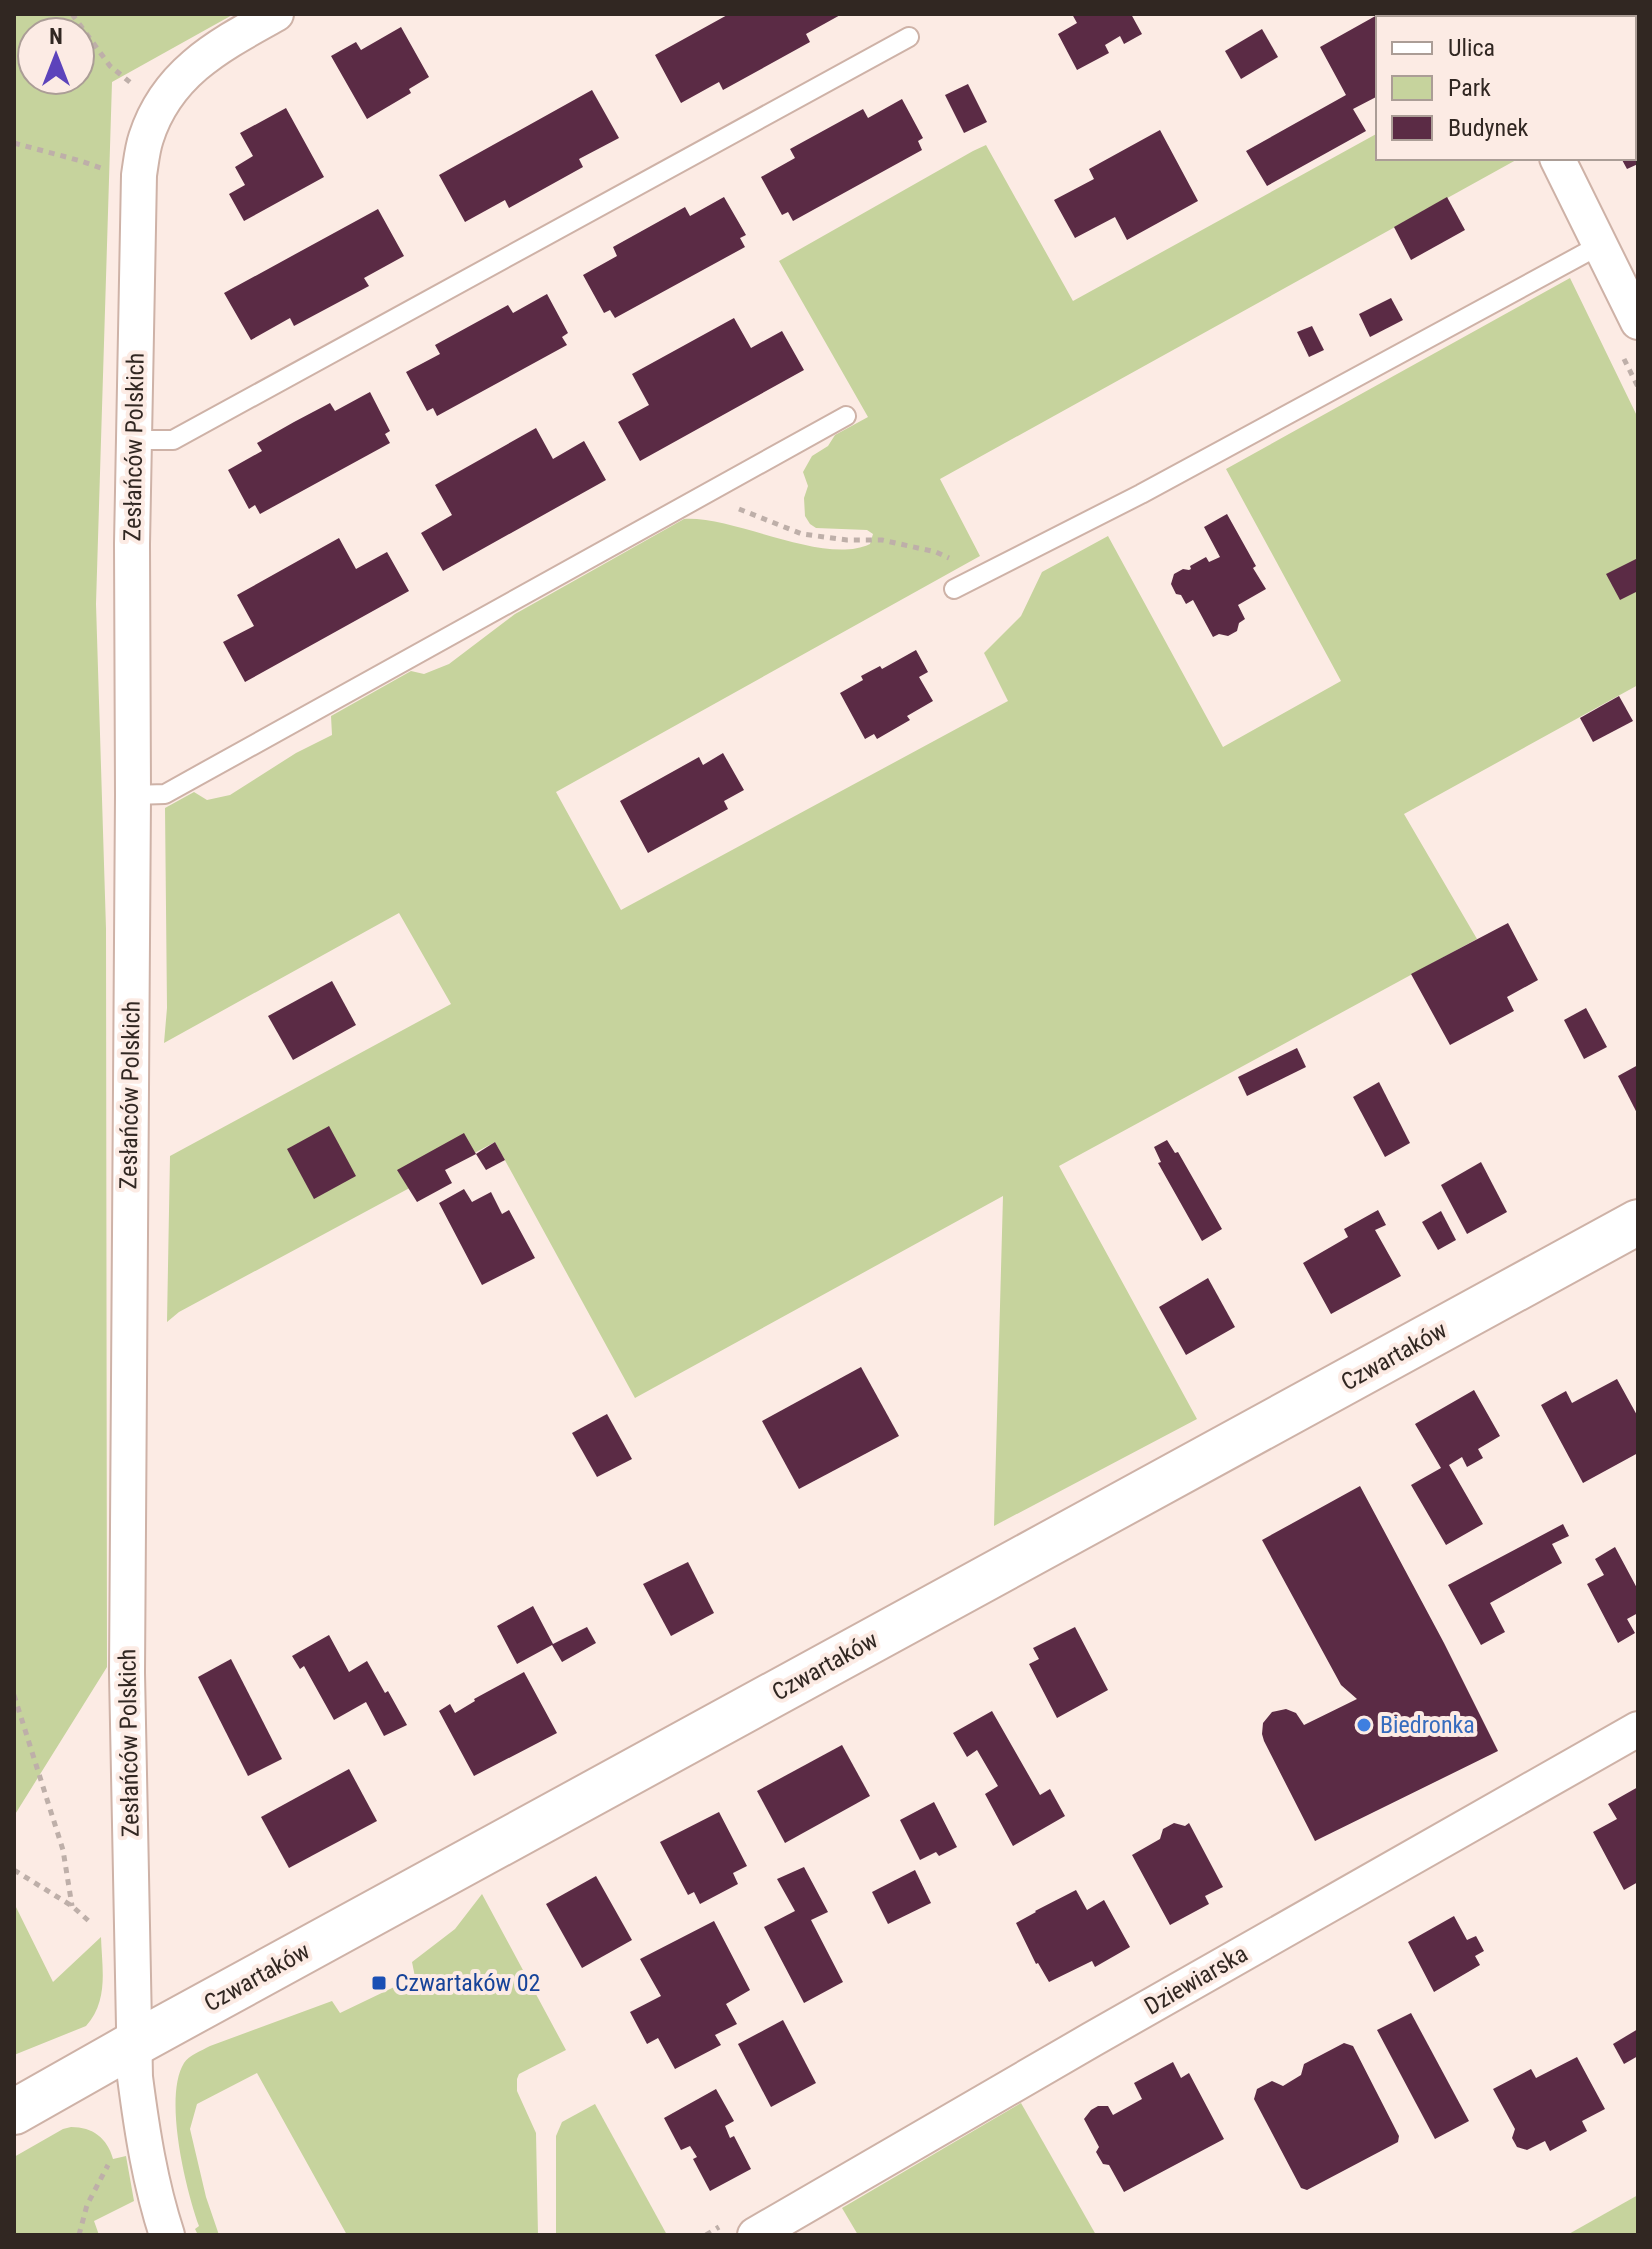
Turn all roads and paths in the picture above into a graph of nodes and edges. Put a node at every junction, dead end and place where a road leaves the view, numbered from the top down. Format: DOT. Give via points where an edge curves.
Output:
graph roads {
  1 [pos="72,14"];
  2 [pos="276,14"];
  3 [pos="909,37"];
  4 [pos="159,107"];
  5 [pos="14,143"];
  6 [pos="1558,160"];
  7 [pos="139,175"];
  8 [pos="1600,245"];
  9 [pos="1638,322"];
  10 [pos="846,416"];
  11 [pos="135,440"];
  12 [pos="705,495"];
  13 [pos="988,573"];
  14 [pos="954,589"];
  15 [pos="133,795"];
  16 [pos="1638,1222"];
  17 [pos="14,1695"];
  18 [pos="1638,1729"];
  19 [pos="14,1870"];
  20 [pos="72,1906"];
  21 [pos="96,1926"];
  22 [pos="134,2044"];
  23 [pos="14,2112"];
  24 [pos="111,2158"];
  25 [pos="79,2235"];
  26 [pos="167,2235"];
  27 [pos="755,2235"];
  1 -- 4 [label="path" via="110,66"];
  2 -- 4 [label="street, Zesłańców Polskich" via="202,58"];
  3 -- 11 [label="lane" via="173,440"];
  4 -- 7 [label="street, Zesłańców Polskich" via="145,140"];
  5 -- 7 [label="path"];
  6 -- 8 [label="street"];
  7 -- 11 [label="street, Zesłańców Polskich"];
  8 -- 9 [label="street"];
  8 -- 13 [label="lane"];
  10 -- 12 [label="lane"];
  11 -- 15 [label="street, Zesłańców Polskich"];
  12 -- 13 [label="path" via="802,534 904,544"];
  12 -- 15 [label="lane" via="165,794"];
  13 -- 14 [label="lane"];
  15 -- 22 [label="street, Zesłańców Polskich" via="127,1673"];
  16 -- 22 [label="street, Czwartaków"];
  17 -- 20 [label="path" via="63,1850"];
  18 -- 27 [label="street, Dziewiarska"];
  19 -- 20 [label="path"];
  20 -- 21 [label="path"];
  22 -- 23 [label="street, Czwartaków"];
  22 -- 26 [label="street, Zesłańców Polskich" via="143,2137"];
  24 -- 25 [label="path" via="87,2205"];
}
